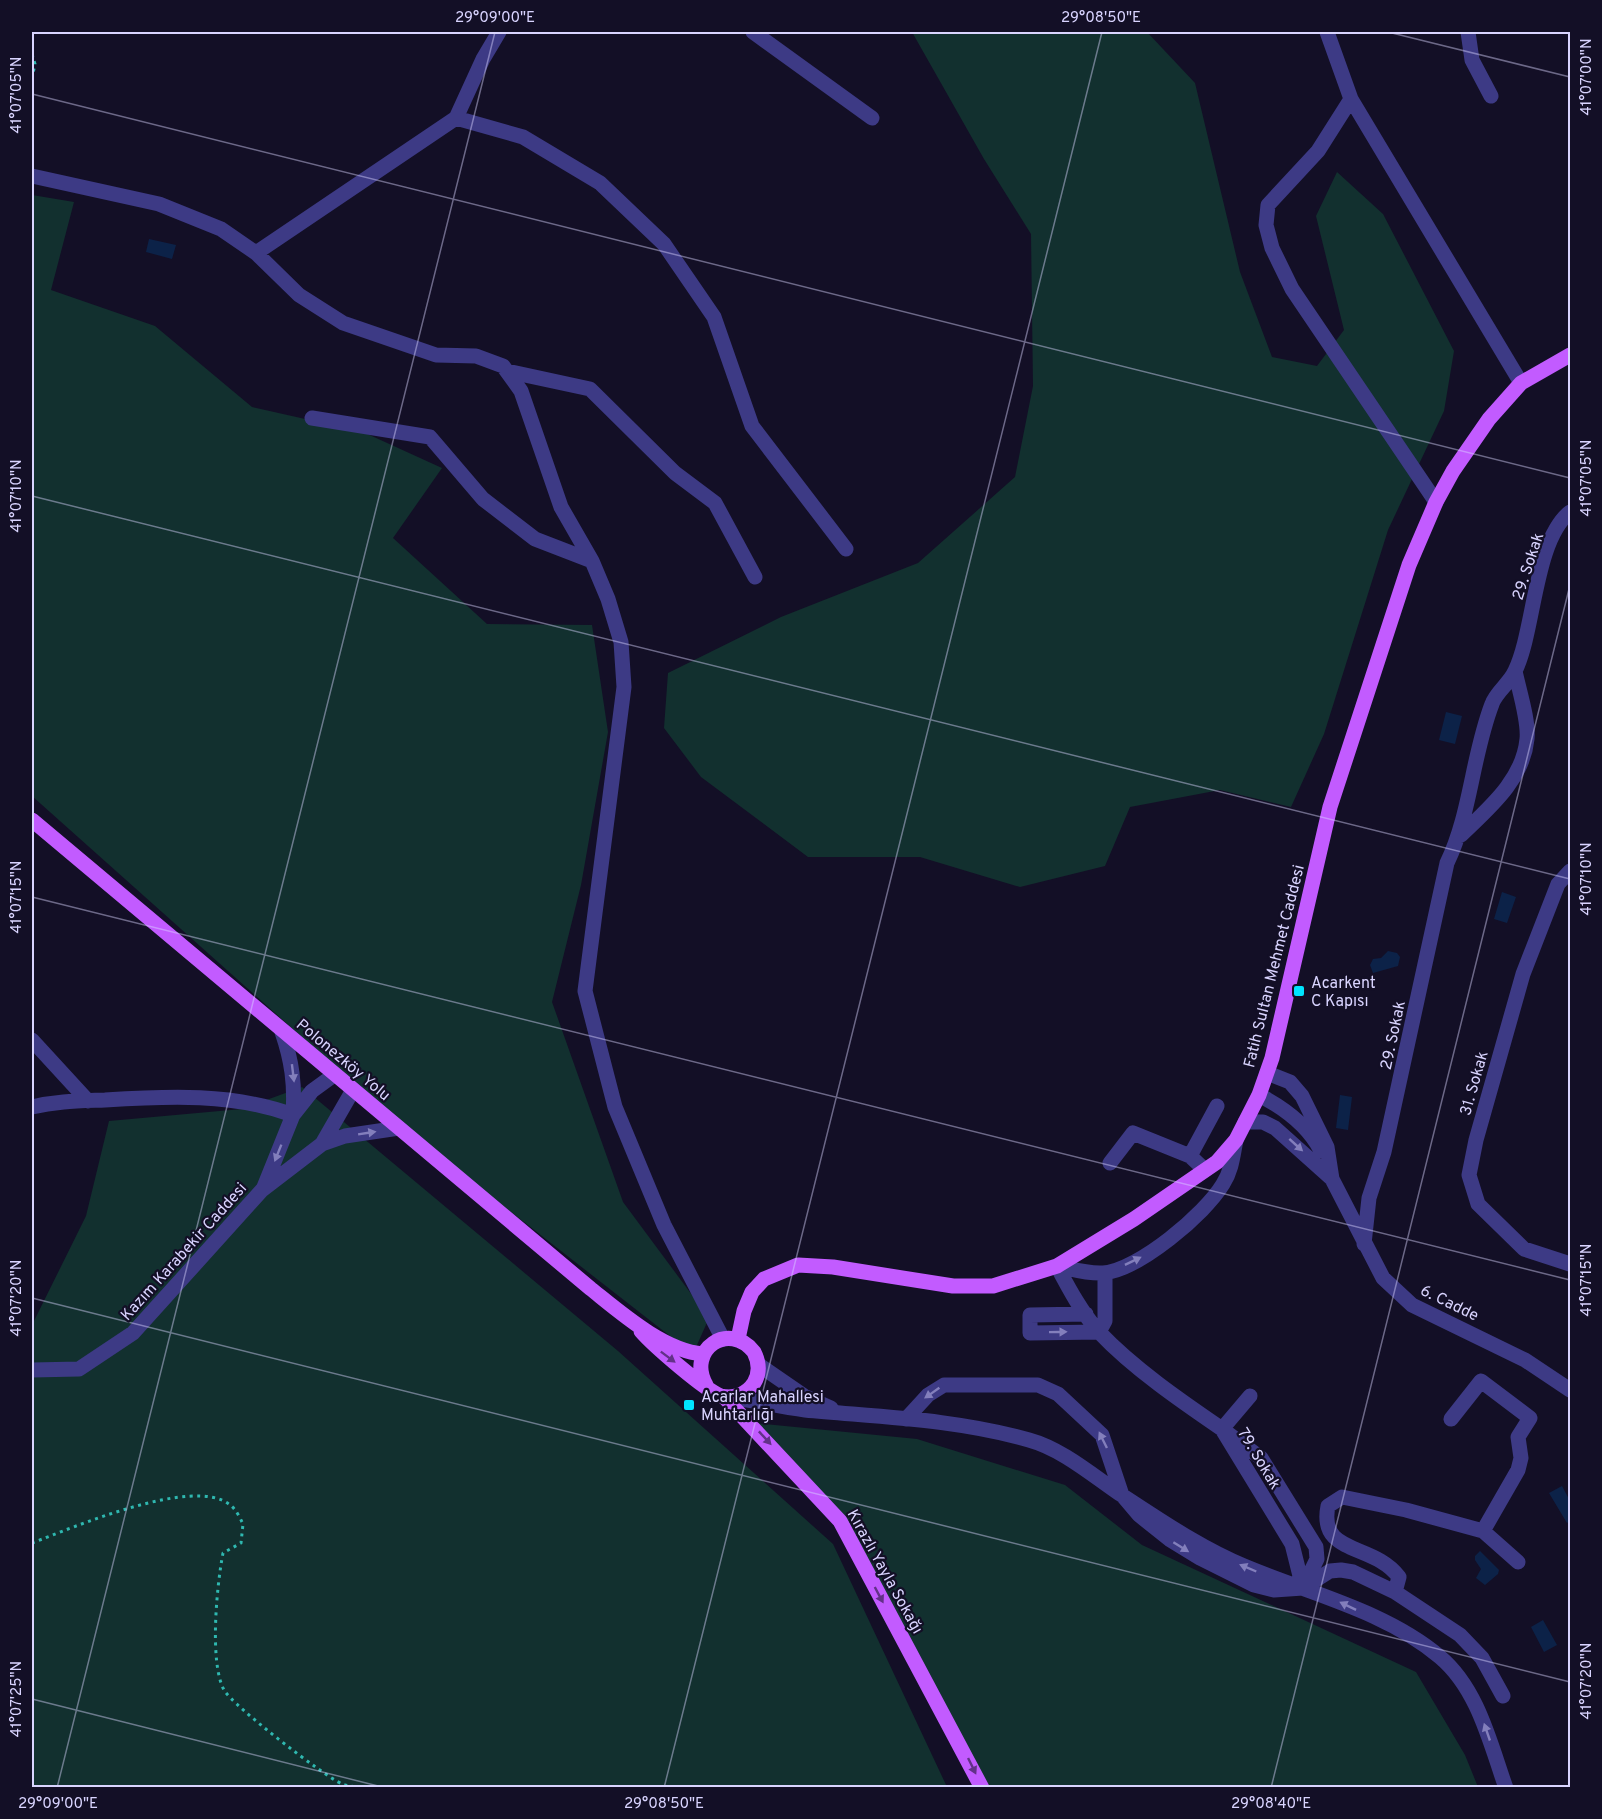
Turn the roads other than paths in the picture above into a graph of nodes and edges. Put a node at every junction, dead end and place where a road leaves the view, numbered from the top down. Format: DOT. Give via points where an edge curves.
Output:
graph roads {
  1 [pos="499,32"];
  2 [pos="753,32"];
  3 [pos="1327,32"];
  4 [pos="1468,32"];
  5 [pos="1491,96"];
  6 [pos="1351,99"];
  7 [pos="456,118"];
  8 [pos="872,118"];
  9 [pos="32,176"];
  10 [pos="256,254"];
  11 [pos="1570,355"];
  12 [pos="507,371"];
  13 [pos="1521,383"];
  14 [pos="312,418"];
  15 [pos="1436,502"];
  16 [pos="1570,512"];
  17 [pos="846,549"];
  18 [pos="592,561"];
  19 [pos="755,577"];
  20 [pos="1515,671"];
  21 [pos="32,820"];
  22 [pos="1460,836"];
  23 [pos="1570,871"];
  24 [pos="282,1032"];
  25 [pos="32,1040"];
  26 [pos="1267,1073"];
  27 [pos="334,1075"];
  28 [pos="353,1090"];
  29 [pos="1259,1095"];
  30 [pos="88,1101"];
  31 [pos="1217,1106"];
  32 [pos="32,1107"];
  33 [pos="293,1115"];
  34 [pos="1245,1122"];
  35 [pos="399,1128"];
  36 [pos="1236,1140"];
  37 [pos="321,1144"];
  38 [pos="1190,1156"];
  39 [pos="1110,1163"];
  40 [pos="1205,1170"];
  41 [pos="1332,1179"];
  42 [pos="262,1190"];
  43 [pos="1364,1244"];
  44 [pos="1570,1264"];
  45 [pos="1057,1266"];
  46 [pos="1104,1273"];
  47 [pos="1086,1314"];
  48 [pos="636,1324"];
  49 [pos="1100,1332"];
  50 [pos="731,1339"];
  51 [pos="704,1354"];
  52 [pos="759,1365"];
  53 [pos="32,1370"];
  54 [pos="706,1385"];
  55 [pos="1570,1390"];
  56 [pos="724,1396"];
  57 [pos="1250,1396"];
  58 [pos="839,1411"];
  59 [pos="906,1419"];
  60 [pos="1451,1419"];
  61 [pos="1222,1429"];
  62 [pos="1269,1468"];
  63 [pos="1251,1479"];
  64 [pos="1122,1495"];
  65 [pos="1483,1532"];
  66 [pos="1518,1562"];
  67 [pos="1303,1588"];
  68 [pos="1395,1592"];
  69 [pos="1503,1696"];
  70 [pos="982,1788"];
  71 [pos="1506,1788"];
  1 -- 7 [label="street"];
  2 -- 8 [label="street"];
  3 -- 6 [label="street"];
  4 -- 5 [label="street" via="1472,60"];
  6 -- 13 [label="street"];
  6 -- 15 [label="street" via="1318,151 1268,205 1266,225 1272,248 1292,289"];
  7 -- 10 [label="street"];
  7 -- 17 [label="street" via="523,137 600,183 664,244 714,317 752,426"];
  9 -- 10 [label="street" via="159,204 221,229"];
  10 -- 12 [label="street" via="298,296 343,323 436,355 476,356"];
  11 -- 13 [label="main road, Fatih Sultan Mehmet Caddesi"];
  12 -- 18 [label="street" via="520,391 561,507"];
  12 -- 19 [label="street" via="590,389 675,473 715,503"];
  13 -- 15 [label="main road, Fatih Sultan Mehmet Caddesi" via="1489,419"];
  14 -- 18 [label="street" via="430,437 483,499 535,539"];
  15 -- 26 [label="main road, Fatih Sultan Mehmet Caddesi" via="1409,565 1330,807"];
  16 -- 20 [label="street, 29. Sokak" via="1548,549"];
  18 -- 50 [label="street" via="621,642 624,687 585,991 615,1107 664,1225"];
  20 -- 22 [label="street, 29. Sokak" via="1492,702"];
  20 -- 22 [label="street, 29. Sokak" via="1527,737 1520,768 1496,801"];
  21 -- 24 [label="main road, Polonezköy Yolu"];
  22 -- 43 [label="street, 29. Sokak" via="1447,863 1384,1152 1370,1198"];
  23 -- 44 [label="street, 31. Sokak" via="1558,884 1523,974 1469,1175 1478,1204 1524,1250"];
  24 -- 27 [label="main road, Polonezköy Yolu"];
  24 -- 33 [label="street, one-way" via="293,1064"];
  25 -- 30 [label="street"];
  26 -- 29 [label="main road, Fatih Sultan Mehmet Caddesi"];
  26 -- 41 [label="street" via="1290,1082 1302,1096 1327,1147"];
  27 -- 28 [label="main road, Polonezköy Yolu"];
  27 -- 33 [label="street" via="312,1091"];
  28 -- 35 [label="main road, Polonezköy Yolu"];
  28 -- 37 [label="street"];
  29 -- 34 [label="main road, Fatih Sultan Mehmet Caddesi"];
  29 -- 41 [label="street, 6. Cadde" via="1278,1105 1311,1134"];
  30 -- 32 [label="street" via="62,1100"];
  30 -- 33 [label="street" via="151,1097 235,1099"];
  31 -- 38 [label="street"];
  33 -- 42 [label="street, one-way"];
  34 -- 36 [label="main road, Fatih Sultan Mehmet Caddesi"];
  34 -- 41 [label="street, one-way" via="1263,1122 1275,1128"];
  37 -- 35 [label="street, one-way" via="345,1136"];
  35 -- 48 [label="main road, Polonezköy Yolu"];
  36 -- 40 [label="main road, Fatih Sultan Mehmet Caddesi"];
  46 -- 36 [label="street, one-way" via="1143,1257 1196,1215 1227,1178"];
  37 -- 42 [label="street"];
  38 -- 39 [label="street" via="1133,1134"];
  38 -- 40 [label="street"];
  40 -- 45 [label="main road, Fatih Sultan Mehmet Caddesi"];
  41 -- 43 [label="street, 6. Cadde"];
  42 -- 53 [label="street, Kazım Karabekir Caddesi" via="133,1333 79,1369"];
  43 -- 55 [label="street, 6. Cadde" via="1383,1278 1412,1305 1525,1360"];
  45 -- 46 [label="street"];
  45 -- 47 [label="street"];
  45 -- 50 [label="main road, Fatih Sultan Mehmet Caddesi" via="993,1286 953,1286 798,1265 764,1279 752,1292"];
  46 -- 49 [label="street" via="1105,1321"];
  47 -- 49 [label="street"];
  47 -- 49 [label="street, one-way" via="1030,1315 1030,1333"];
  48 -- 51 [label="main road" via="684,1350"];
  48 -- 54 [label="main road, one-way" via="654,1347"];
  49 -- 61 [label="street" via="1178,1398"];
  50 -- 51 [label="main road" via="715,1342"];
  50 -- 52 [label="main road" via="750,1346"];
  51 -- 54 [label="main road" via="700,1370"];
  52 -- 56 [label="main road" via="756,1380 746,1392"];
  52 -- 58 [label="street" via="804,1396"];
  54 -- 56 [label="main road"];
  56 -- 58 [label="street" via="803,1410"];
  56 -- 70 [label="main road, Kırazlı Yayla Sokağı, one-way" via="840,1521"];
  57 -- 61 [label="street"];
  58 -- 59 [label="street"];
  59 -- 64 [label="street" via="1006,1433 1033,1441 1062,1455"];
  64 -- 59 [label="street, one-way" via="1102,1435 1058,1394 1038,1385 944,1385 928,1395"];
  60 -- 65 [label="street" via="1480,1381 1530,1418 1518,1437 1518,1470"];
  61 -- 62 [label="street, 79. Sokak" via="1262,1458"];
  61 -- 63 [label="street, 79. Sokak"];
  62 -- 63 [label="street"];
  62 -- 67 [label="street, 79. Sokak" via="1316,1547 1317,1559"];
  63 -- 67 [label="street, 79. Sokak" via="1292,1544"];
  64 -- 67 [label="street" via="1169,1539 1228,1573 1274,1590"];
  65 -- 66 [label="street"];
  65 -- 68 [label="street" via="1358,1498 1333,1500 1326,1515 1332,1538 1390,1565 1399,1577"];
  67 -- 68 [label="street" via="1330,1571 1341,1570"];
  71 -- 67 [label="street, one-way" via="1483,1720 1461,1680 1440,1657 1405,1634 1337,1600"];
  68 -- 69 [label="street" via="1460,1635 1482,1658"];
}
